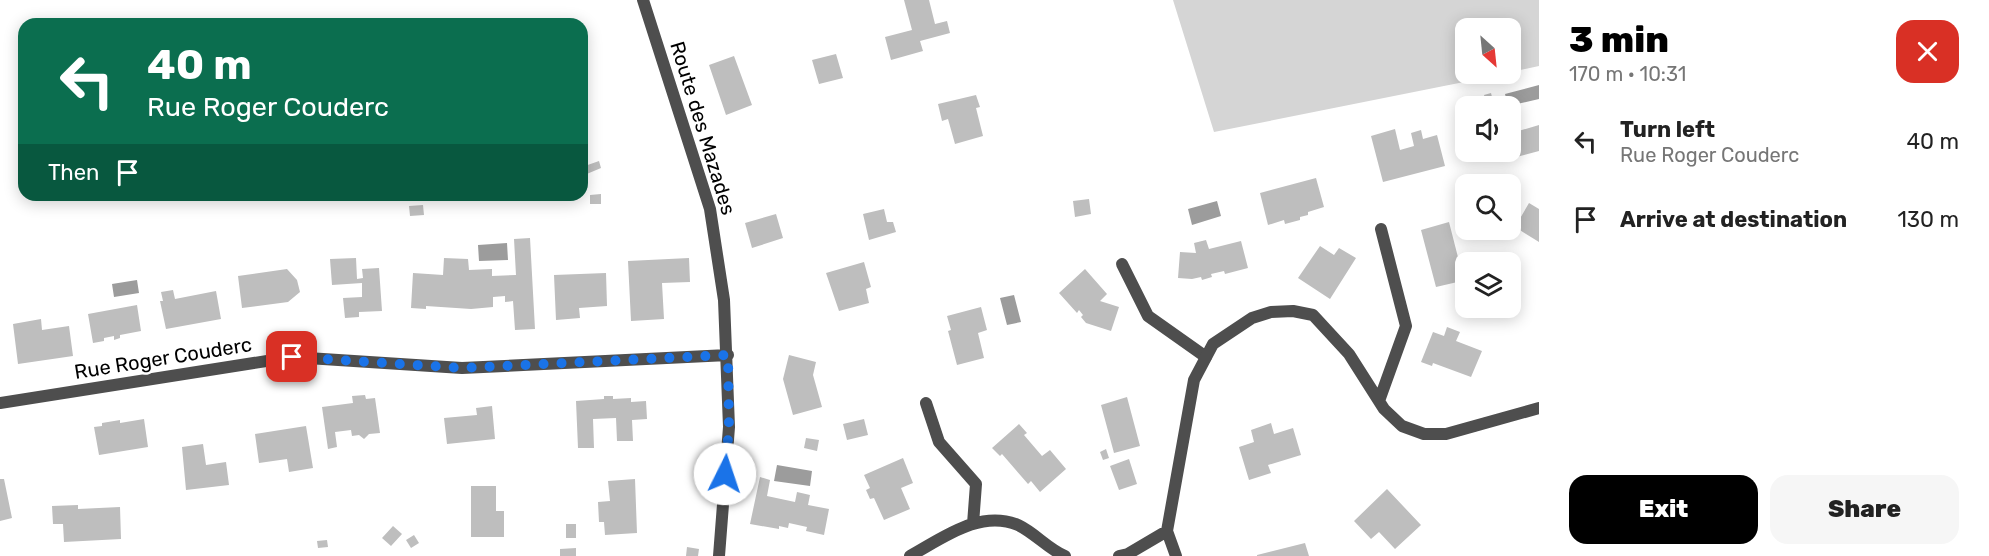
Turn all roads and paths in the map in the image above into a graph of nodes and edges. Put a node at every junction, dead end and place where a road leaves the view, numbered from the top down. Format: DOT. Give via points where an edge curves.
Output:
graph roads {
  1 [pos="643,0"];
  2 [pos="1381,229"];
  3 [pos="1122,264"];
  4 [pos="728,355"];
  5 [pos="1206,357"];
  6 [pos="1379,401"];
  7 [pos="0,403"];
  8 [pos="926,403"];
  9 [pos="1539,408"];
  10 [pos="973,524"];
  11 [pos="1167,531"];
  12 [pos="719,556"];
  13 [pos="910,556"];
  14 [pos="1065,556"];
  15 [pos="1119,556"];
  16 [pos="1176,556"];
  1 -- 4 [label="street, Route des Mazades" via="710,209"];
  2 -- 6 [label="street" via="1406,326"];
  3 -- 5 [label="street" via="1148,316"];
  4 -- 7 [label="street, Rue Roger Couderc" via="462,368 292,357"];
  4 -- 12 [label="street, Route des Mazades" via="729,427"];
  5 -- 6 [label="street" via="1213,344 1252,318 1271,312 1313,315 1349,354"];
  5 -- 11 [label="street" via="1194,380"];
  6 -- 9 [label="street" via="1402,426 1424,434 1446,434"];
  8 -- 10 [label="street" via="939,442 976,484"];
  10 -- 13 [label="street"];
  10 -- 14 [label="street" via="990,520 1018,525"];
  11 -- 15 [label="street"];
  11 -- 16 [label="street"];
}
